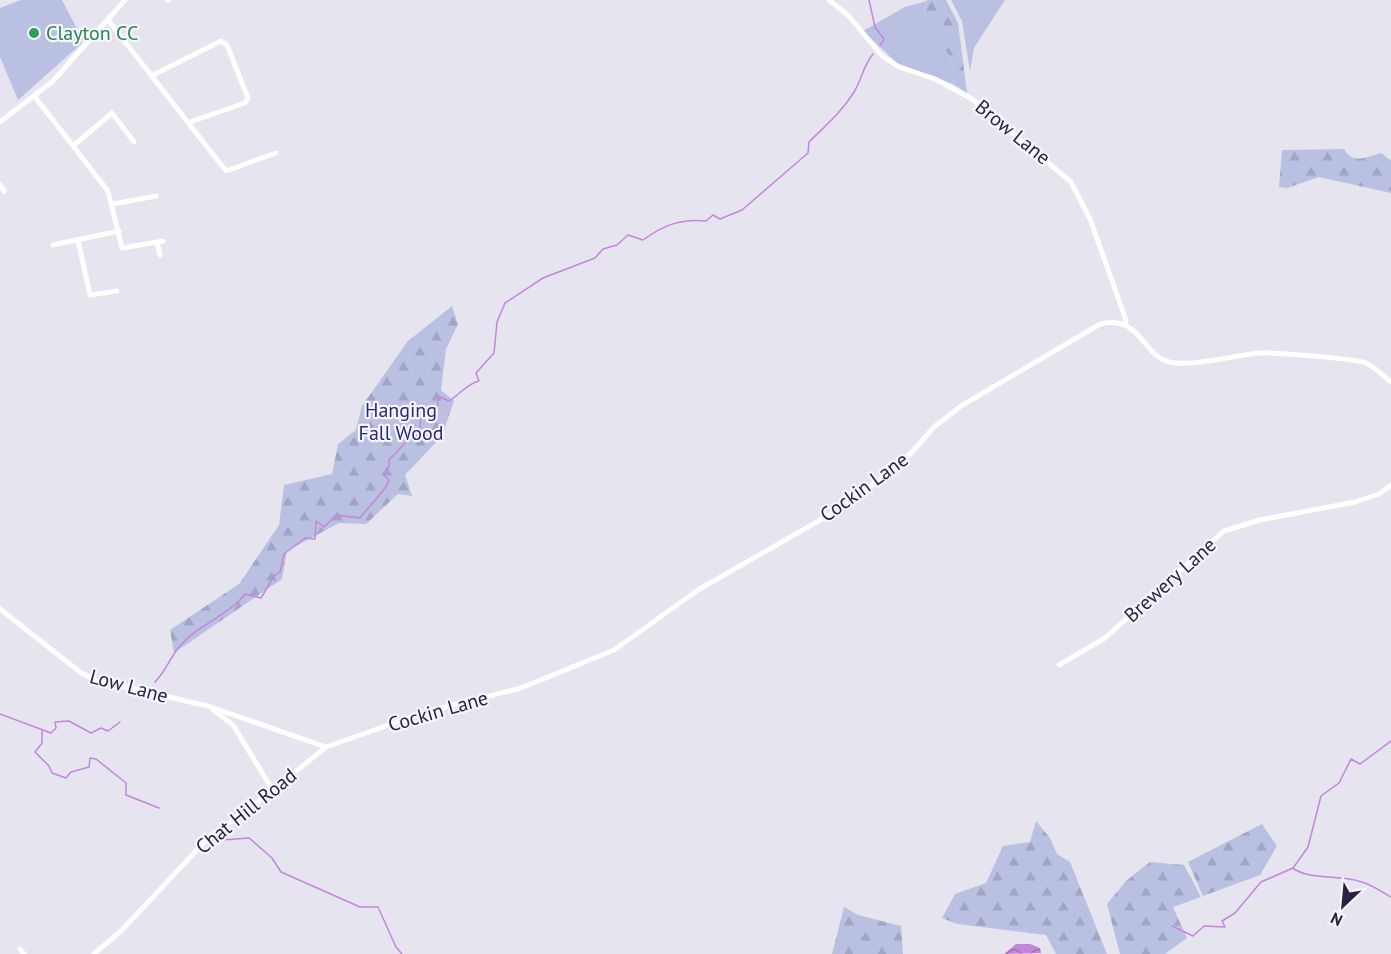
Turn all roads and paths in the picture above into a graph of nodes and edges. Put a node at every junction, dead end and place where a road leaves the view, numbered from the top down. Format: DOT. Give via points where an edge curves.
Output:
graph roads {
  1 [pos="125,0"];
  2 [pos="829,0"];
  3 [pos="108,20"];
  4 [pos="153,75"];
  5 [pos="35,97"];
  6 [pos="0,122"];
  7 [pos="190,122"];
  8 [pos="134,142"];
  9 [pos="73,146"];
  10 [pos="276,153"];
  11 [pos="156,196"];
  12 [pos="113,204"];
  13 [pos="119,231"];
  14 [pos="78,240"];
  15 [pos="53,245"];
  16 [pos="160,255"];
  17 [pos="117,291"];
  18 [pos="1125,324"];
  19 [pos="1391,382"];
  20 [pos="1391,485"];
  21 [pos="0,609"];
  22 [pos="1059,665"];
  23 [pos="208,706"];
  24 [pos="231,714"];
  25 [pos="227,720"];
  26 [pos="326,747"];
  27 [pos="272,789"];
  28 [pos="94,954"];
  1 -- 3 [label="street"];
  2 -- 18 [label="street, Brow Lane" via="848,15 882,56 972,99 1071,182 1090,219"];
  3 -- 4 [label="street"];
  3 -- 5 [label="street"];
  4 -- 7 [label="street"];
  4 -- 7 [label="street" via="221,41 227,45 248,98 245,103"];
  5 -- 6 [label="street"];
  5 -- 9 [label="street"];
  7 -- 10 [label="street" via="226,171"];
  8 -- 9 [label="street" via="112,112"];
  9 -- 12 [label="street" via="108,191"];
  11 -- 12 [label="street"];
  12 -- 13 [label="street"];
  13 -- 14 [label="street"];
  13 -- 16 [label="street" via="122,248 160,241"];
  14 -- 15 [label="street"];
  14 -- 17 [label="street" via="90,295"];
  18 -- 19 [label="street" via="1165,362 1200,362 1263,353 1365,362"];
  18 -- 26 [label="street, Cockin Lane" via="1100,324 961,406 896,466 841,508 698,590 614,650 521,688 426,712"];
  20 -- 22 [label="street, Brewery Lane" via="1379,494 1355,502 1224,531 1105,638"];
  21 -- 23 [label="street, Low Lane" via="95,680"];
  23 -- 24 [label="street, Low Lane"];
  23 -- 25 [label="street, Low Lane"];
  24 -- 25 [label="street"];
  24 -- 26 [label="street, Low Lane"];
  25 -- 27 [label="street, Low Lane"];
  26 -- 27 [label="street, Chat Hill Road"];
  27 -- 28 [label="street, Chat Hill Road" via="210,836 122,930"];
}
